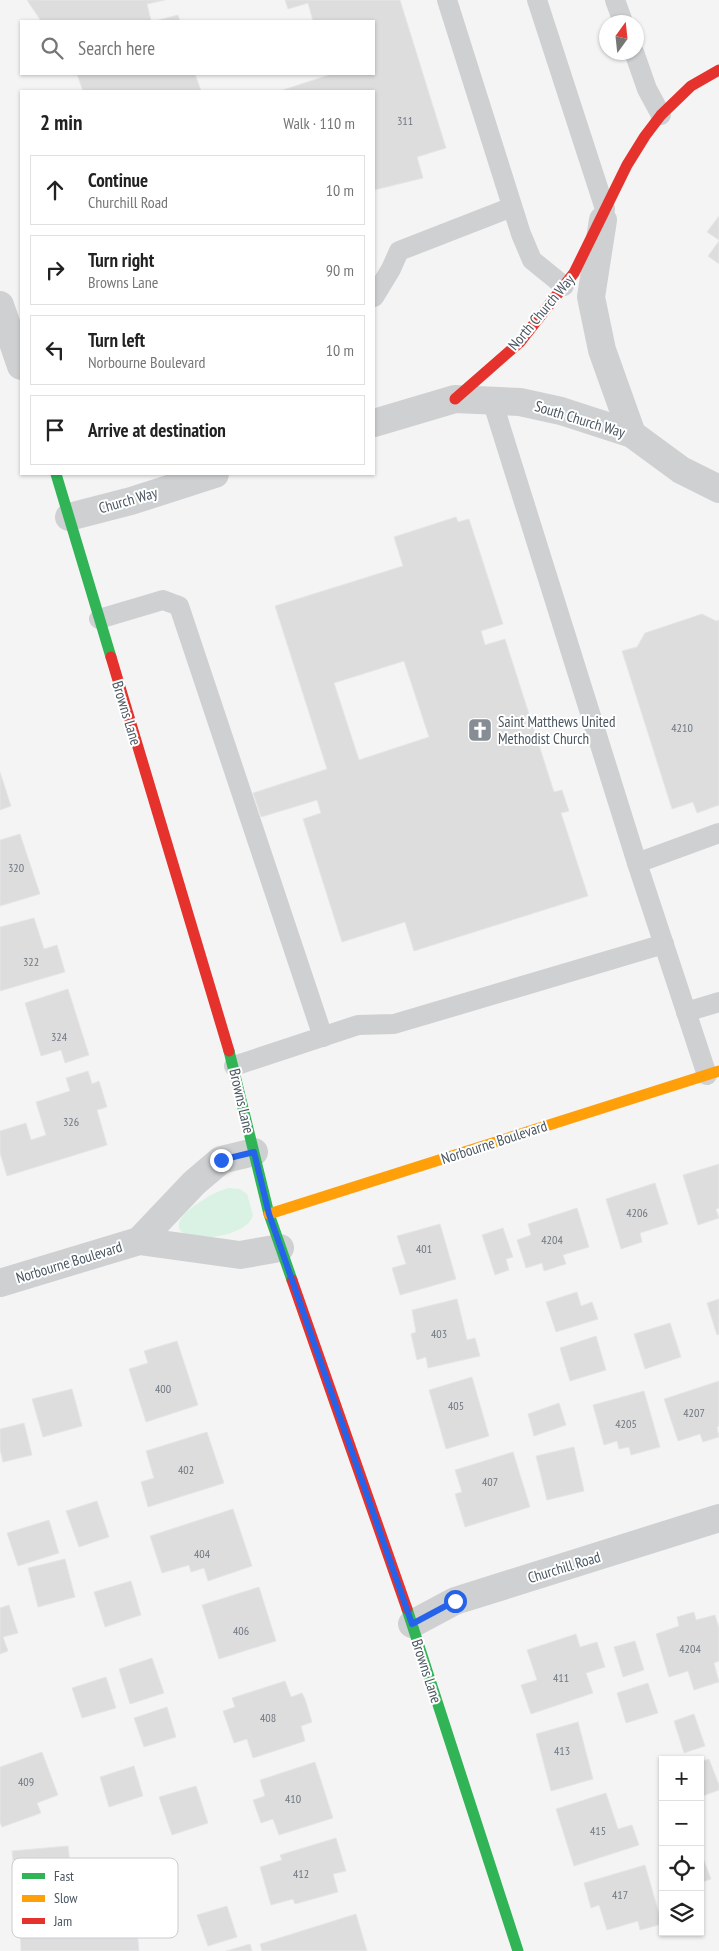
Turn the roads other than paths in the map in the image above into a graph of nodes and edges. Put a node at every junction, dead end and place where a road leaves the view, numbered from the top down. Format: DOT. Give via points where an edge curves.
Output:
graph roads {
  1 [pos="447,0"];
  2 [pos="537,0"];
  3 [pos="615,0"];
  4 [pos="620,15"];
  5 [pos="637,60"];
  6 [pos="719,70"];
  7 [pos="661,114"];
  8 [pos="512,207"];
  9 [pos="605,209"];
  10 [pos="564,286"];
  11 [pos="375,296"];
  12 [pos="0,305"];
  13 [pos="20,363"];
  14 [pos="455,399"];
  15 [pos="492,400"];
  16 [pos="375,423"];
  17 [pos="632,434"];
  18 [pos="56,475"];
  19 [pos="212,475"];
  20 [pos="719,490"];
  21 [pos="69,517"];
  22 [pos="99,619"];
  23 [pos="719,833"];
  24 [pos="637,863"];
  25 [pos="664,944"];
  26 [pos="719,1002"];
  27 [pos="686,1012"];
  28 [pos="323,1036"];
  29 [pos="234,1066"];
  30 [pos="713,1073"];
  31 [pos="254,1152"];
  32 [pos="269,1214"];
  33 [pos="139,1241"];
  34 [pos="280,1248"];
  35 [pos="0,1283"];
  36 [pos="719,1518"];
  37 [pos="412,1624"];
  38 [pos="518,1951"];
  1 -- 8 [label="lane"];
  2 -- 9 [label="lane"];
  3 -- 4 [label="lane"];
  5 -- 7 [label="lane" via="647,89"];
  6 -- 7 [label="street, North Church Way" via="691,86"];
  7 -- 9 [label="street, North Church Way" via="627,165"];
  8 -- 10 [label="lane" via="532,260"];
  8 -- 11 [label="lane" via="399,251"];
  9 -- 10 [label="street, North Church Way" via="574,273"];
  9 -- 17 [label="street, North Church Way" via="591,297 602,350"];
  10 -- 14 [label="street, North Church Way" via="520,342"];
  12 -- 13 [label="street"];
  14 -- 15 [label="street, South Church Way"];
  14 -- 16 [label="street"];
  15 -- 17 [label="street, South Church Way" via="561,411"];
  15 -- 24 [label="lane"];
  17 -- 20 [label="street, South Church Way" via="681,470"];
  18 -- 21 [label="street, Browns Lane"];
  19 -- 21 [label="street, Church Way"];
  21 -- 22 [label="street, Browns Lane"];
  22 -- 28 [label="lane" via="163,600 179,606"];
  22 -- 29 [label="street, Browns Lane"];
  23 -- 24 [label="lane"];
  24 -- 25 [label="lane"];
  25 -- 27 [label="lane"];
  25 -- 28 [label="lane" via="394,1024 358,1024"];
  26 -- 27 [label="lane"];
  27 -- 30 [label="lane"];
  28 -- 29 [label="lane"];
  29 -- 31 [label="street, Browns Lane"];
  30 -- 32 [label="street, Norbourne Boulevard"];
  31 -- 32 [label="street, Browns Lane"];
  31 -- 33 [label="street, Norbourne Boulevard" via="221,1160 194,1183"];
  32 -- 34 [label="street, Browns Lane"];
  33 -- 34 [label="street, Norbourne Boulevard" via="240,1255"];
  33 -- 35 [label="street, Norbourne Boulevard"];
  34 -- 37 [label="street, Browns Lane"];
  36 -- 37 [label="street, Churchill Road" via="455,1601"];
  37 -- 38 [label="street, Browns Lane"];
}
